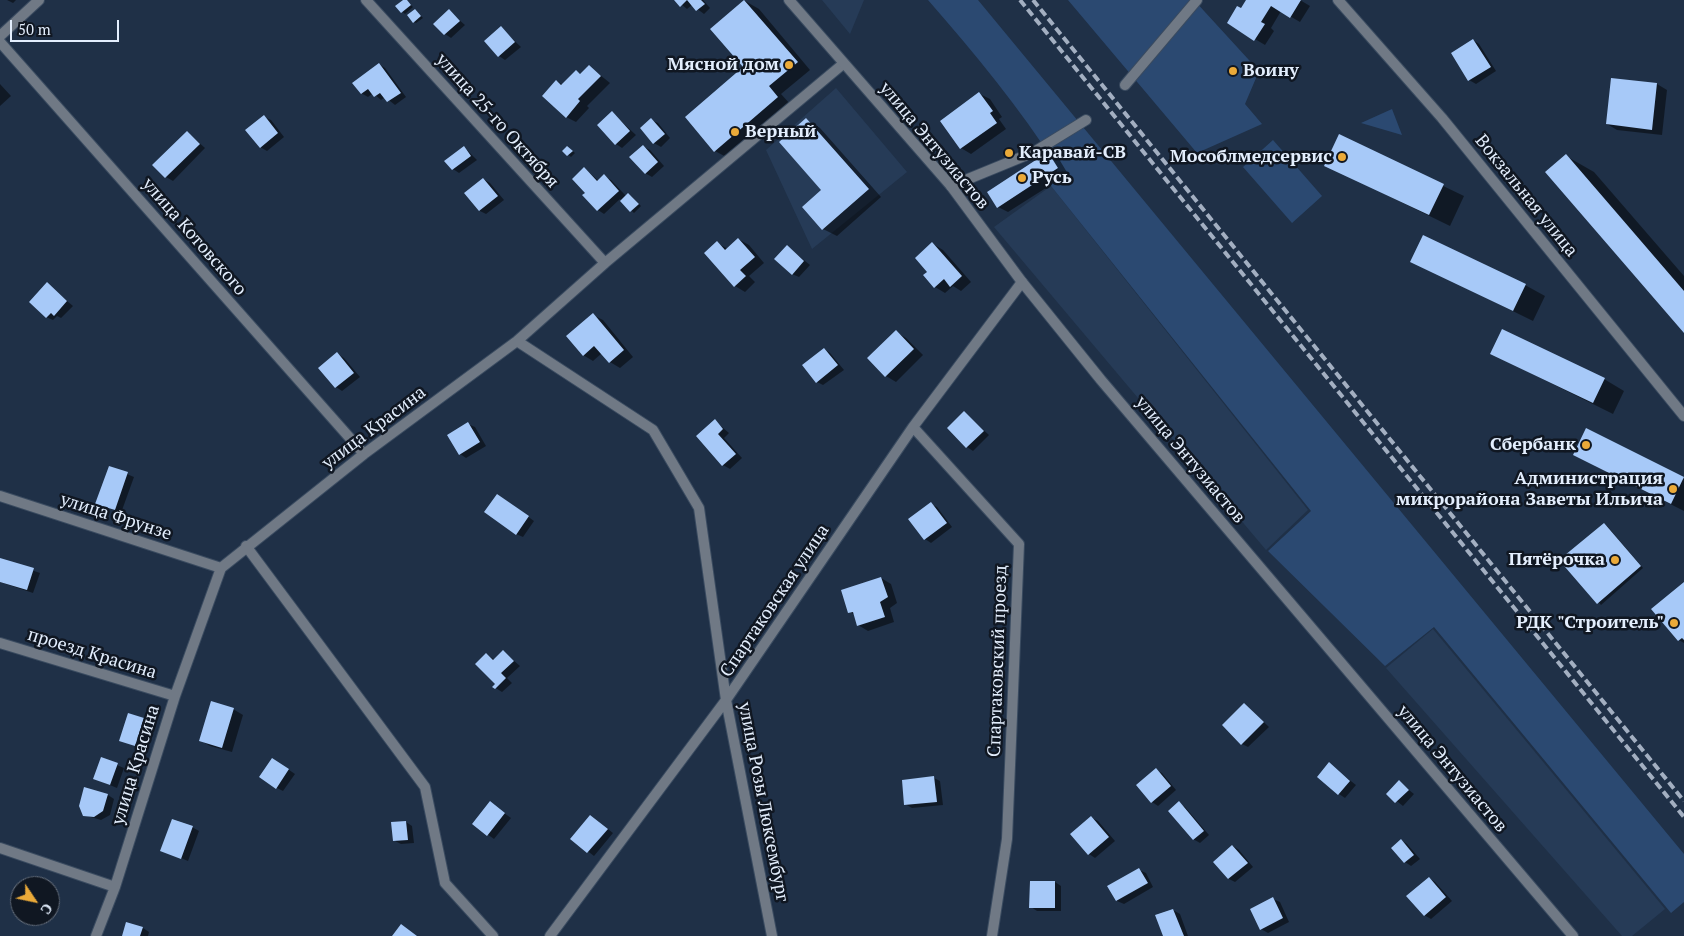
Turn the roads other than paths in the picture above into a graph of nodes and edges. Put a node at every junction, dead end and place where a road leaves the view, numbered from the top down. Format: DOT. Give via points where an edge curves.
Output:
graph roads {
  1 [pos="39,0"];
  2 [pos="366,0"];
  3 [pos="789,0"];
  4 [pos="1197,0"];
  5 [pos="1338,0"];
  6 [pos="0,36"];
  7 [pos="0,42"];
  8 [pos="843,64"];
  9 [pos="1124,85"];
  10 [pos="1086,120"];
  11 [pos="951,186"];
  12 [pos="605,264"];
  13 [pos="1022,282"];
  14 [pos="517,341"];
  15 [pos="1684,416"];
  16 [pos="913,427"];
  17 [pos="364,454"];
  18 [pos="0,496"];
  19 [pos="246,546"];
  20 [pos="221,568"];
  21 [pos="0,642"];
  22 [pos="175,696"];
  23 [pos="726,700"];
  24 [pos="0,848"];
  25 [pos="115,887"];
  26 [pos="96,936"];
  27 [pos="492,936"];
  28 [pos="550,936"];
  29 [pos="772,936"];
  30 [pos="992,936"];
  31 [pos="1573,936"];
  1 -- 6 [label="street"];
  2 -- 12 [label="street, улица 25-го Октября"];
  3 -- 8 [label="street, улица Энтузиастов"];
  4 -- 9 [label="street"];
  5 -- 15 [label="street, Вокзальная улица" via="1436,110"];
  7 -- 17 [label="street, улица Котовского"];
  8 -- 11 [label="street, улица Энтузиастов"];
  8 -- 12 [label="street, улица Красина"];
  10 -- 11 [label="street" via="1034,152"];
  11 -- 13 [label="street, улица Энтузиастов"];
  12 -- 14 [label="street, улица Красина"];
  13 -- 16 [label="street, Спартаковская улица"];
  13 -- 31 [label="street, улица Энтузиастов" via="1101,380"];
  14 -- 17 [label="street, улица Красина"];
  14 -- 23 [label="street, улица Розы Люксембург" via="653,430 694,499 698,508"];
  16 -- 23 [label="street, Спартаковская улица"];
  16 -- 30 [label="street, Спартаковский проезд" via="1019,544 1007,840"];
  17 -- 19 [label="street, улица Красина"];
  18 -- 20 [label="street, улица Фрунзе"];
  19 -- 20 [label="street, улица Красина"];
  19 -- 27 [label="street" via="425,787 445,883"];
  20 -- 22 [label="street, улица Красина"];
  21 -- 22 [label="street, проезд Красина"];
  22 -- 25 [label="street, улица Красина"];
  23 -- 28 [label="street, Спартаковская улица"];
  23 -- 29 [label="street, улица Розы Люксембург"];
  24 -- 25 [label="street"];
  25 -- 26 [label="street, улица Красина"];
}
